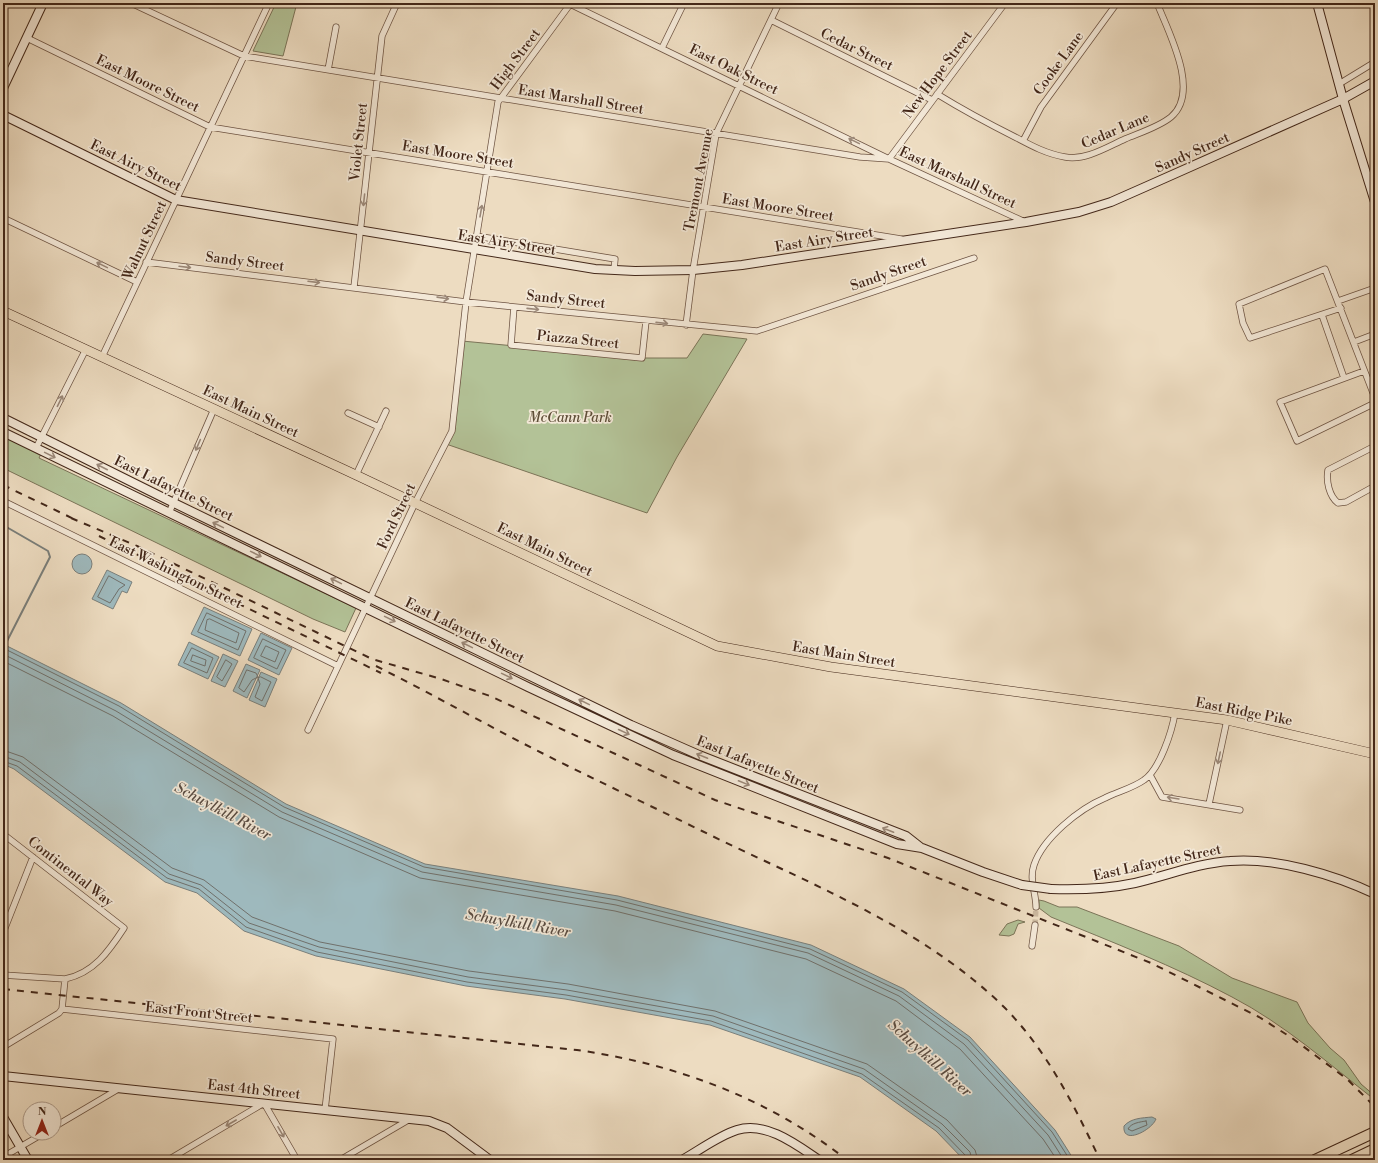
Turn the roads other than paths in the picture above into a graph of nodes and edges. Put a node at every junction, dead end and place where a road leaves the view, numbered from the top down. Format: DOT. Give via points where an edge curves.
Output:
graph roads {
  1 [pos="43,3"];
  2 [pos="131,3"];
  3 [pos="269,3"];
  4 [pos="397,3"];
  5 [pos="570,3"];
  6 [pos="684,3"];
  7 [pos="779,3"];
  8 [pos="1004,3"];
  9 [pos="1117,3"];
  10 [pos="1157,3"];
  11 [pos="1317,3"];
  12 [pos="771,20"];
  13 [pos="336,27"];
  14 [pos="27,38"];
  15 [pos="662,48"];
  16 [pos="244,56"];
  17 [pos="1375,62"];
  18 [pos="328,70"];
  19 [pos="376,78"];
  20 [pos="1375,81"];
  21 [pos="1339,84"];
  22 [pos="740,86"];
  23 [pos="3,88"];
  24 [pos="937,94"];
  25 [pos="501,98"];
  26 [pos="1342,99"];
  27 [pos="932,100"];
  28 [pos="3,115"];
  29 [pos="210,127"];
  30 [pos="716,134"];
  31 [pos="1023,141"];
  32 [pos="369,152"];
  33 [pos="889,159"];
  34 [pos="488,171"];
  35 [pos="1374,199"];
  36 [pos="176,200"];
  37 [pos="704,208"];
  38 [pos="3,218"];
  39 [pos="1026,222"];
  40 [pos="360,232"];
  41 [pos="476,236"];
  42 [pos="499,240"];
  43 [pos="903,240"];
  44 [pos="474,250"];
  45 [pos="497,253"];
  46 [pos="974,258"];
  47 [pos="146,262"];
  48 [pos="614,270"];
  49 [pos="693,270"];
  50 [pos="137,282"];
  51 [pos="354,287"];
  52 [pos="1375,288"];
  53 [pos="1338,301"];
  54 [pos="466,302"];
  55 [pos="514,307"];
  56 [pos="1341,308"];
  57 [pos="3,311"];
  58 [pos="1322,315"];
  59 [pos="646,321"];
  60 [pos="686,325"];
  61 [pos="1375,334"];
  62 [pos="1354,342"];
  63 [pos="86,349"];
  64 [pos="102,357"];
  65 [pos="1364,370"];
  66 [pos="1344,378"];
  67 [pos="1375,396"];
  68 [pos="1375,403"];
  69 [pos="214,409"];
  70 [pos="386,411"];
  71 [pos="348,413"];
  72 [pos="3,418"];
  73 [pos="378,427"];
  74 [pos="3,432"];
  75 [pos="43,437"];
  76 [pos="1375,446"];
  77 [pos="36,448"];
  78 [pos="356,475"];
  79 [pos="1375,486"];
  80 [pos="3,501"];
  81 [pos="174,503"];
  82 [pos="415,503"];
  83 [pos="169,513"];
  84 [pos="371,598"];
  85 [pos="367,607"];
  86 [pos="338,666"];
  87 [pos="1106,704"];
  88 [pos="1175,712"];
  89 [pos="1227,720"];
  90 [pos="308,730"];
  91 [pos="1375,753"];
  92 [pos="1150,775"];
  93 [pos="1209,804"];
  94 [pos="1240,810"];
  95 [pos="3,834"];
  96 [pos="922,848"];
  97 [pos="33,857"];
  98 [pos="1375,894"];
  99 [pos="1036,907"];
  100 [pos="3,914"];
  101 [pos="9,917"];
  102 [pos="1035,926"];
  103 [pos="3,933"];
  104 [pos="1032,946"];
  105 [pos="3,975"];
  106 [pos="65,979"];
  107 [pos="62,1010"];
  108 [pos="3,1047"];
  109 [pos="3,1076"];
  110 [pos="120,1088"];
  111 [pos="264,1104"];
  112 [pos="326,1110"];
  113 [pos="3,1117"];
  114 [pos="410,1119"];
  115 [pos="62,1122"];
  116 [pos="1375,1132"];
  117 [pos="30,1141"];
  118 [pos="20,1147"];
  119 [pos="1375,1149"];
  120 [pos="3,1157"];
  121 [pos="28,1160"];
  122 [pos="168,1160"];
  123 [pos="297,1160"];
  124 [pos="340,1160"];
  125 [pos="490,1160"];
  126 [pos="682,1160"];
  127 [pos="819,1160"];
  128 [pos="1316,1160"];
  129 [pos="1352,1160"];
  1 -- 14 [label="street"];
  2 -- 16 [label="street, East Marshall Street"];
  3 -- 16 [label="street, Walnut Street"];
  4 -- 19 [label="street, Violet Street" via="382,36"];
  5 -- 15 [label="street, East Oak Street"];
  5 -- 25 [label="street, High Street"];
  6 -- 15 [label="street"];
  7 -- 12 [label="street, Tremont Avenue"];
  8 -- 24 [label="street, New Hope Street"];
  9 -- 31 [label="street, Cooke Lane" via="1041,107"];
  10 -- 31 [label="street, Cedar Lane" via="1183,70 1182,98 1172,117 1080,158 1066,158 1047,153"];
  11 -- 21 [label="street"];
  12 -- 22 [label="street, Tremont Avenue"];
  12 -- 27 [label="street, Cedar Street"];
  13 -- 18 [label="street"];
  14 -- 23 [label="street"];
  14 -- 29 [label="street, East Moore Street"];
  15 -- 22 [label="street, East Oak Street"];
  16 -- 18 [label="street, East Marshall Street"];
  16 -- 29 [label="street, Walnut Street"];
  17 -- 21 [label="street"];
  18 -- 19 [label="street, East Marshall Street"];
  19 -- 25 [label="street, East Marshall Street"];
  19 -- 32 [label="street, Violet Street"];
  20 -- 26 [label="street, Sandy Street"];
  21 -- 26 [label="street"];
  22 -- 30 [label="street, Tremont Avenue"];
  33 -- 22 [label="street, East Oak Street, one-way"];
  24 -- 27 [label="street, New Hope Street"];
  24 -- 31 [label="street, Cedar Lane" via="974,117"];
  25 -- 30 [label="street, East Marshall Street"];
  25 -- 34 [label="street, High Street" via="498,102"];
  26 -- 35 [label="street"];
  26 -- 39 [label="street, Sandy Street" via="1111,202 1079,212"];
  27 -- 33 [label="street, New Hope Street"];
  28 -- 36 [label="street, East Airy Street"];
  29 -- 32 [label="street, East Moore Street"];
  29 -- 36 [label="street, Walnut Street"];
  30 -- 33 [label="street, East Marshall Street" via="860,157"];
  30 -- 37 [label="street, Tremont Avenue"];
  32 -- 34 [label="street, East Moore Street"];
  32 -- 40 [label="street, Violet Street, one-way"];
  33 -- 39 [label="street, East Marshall Street"];
  34 -- 37 [label="street, East Moore Street"];
  41 -- 34 [label="street, High Street, one-way"];
  36 -- 40 [label="street, East Airy Street"];
  36 -- 47 [label="street, Walnut Street"];
  37 -- 43 [label="street, East Moore Street"];
  37 -- 49 [label="street, Tremont Avenue"];
  50 -- 38 [label="street, one-way"];
  39 -- 43 [label="street, East Airy Street"];
  40 -- 44 [label="street, East Airy Street"];
  40 -- 51 [label="street, Violet Street"];
  41 -- 42 [label="street"];
  41 -- 44 [label="street, High Street"];
  42 -- 45 [label="street"];
  42 -- 48 [label="street" via="615,259"];
  43 -- 49 [label="street, East Airy Street"];
  44 -- 45 [label="street, East Airy Street"];
  44 -- 54 [label="street, High Street"];
  45 -- 48 [label="street, East Airy Street"];
  46 -- 60 [label="street, Sandy Street" via="757,331"];
  47 -- 50 [label="street, Walnut Street"];
  47 -- 51 [label="street, Sandy Street, one-way"];
  48 -- 49 [label="street, East Airy Street"];
  49 -- 60 [label="street, Tremont Avenue"];
  50 -- 64 [label="street, Walnut Street"];
  51 -- 54 [label="street, Sandy Street, one-way"];
  52 -- 53 [label="street"];
  53 -- 56 [label="street"];
  53 -- 58 [label="street" via="1325,269 1239,304 1243,323 1250,338"];
  54 -- 55 [label="street, Sandy Street"];
  54 -- 82 [label="street, Ford Street" via="452,431"];
  55 -- 59 [label="street, Sandy Street, one-way"];
  55 -- 59 [label="street, Piazza Street" via="511,345 642,358"];
  56 -- 58 [label="street"];
  56 -- 62 [label="street"];
  57 -- 63 [label="main road, East Main Street"];
  58 -- 66 [label="street"];
  59 -- 60 [label="street, Sandy Street, one-way"];
  61 -- 62 [label="street"];
  62 -- 65 [label="street"];
  63 -- 64 [label="main road, East Main Street"];
  75 -- 63 [label="street, one-way"];
  64 -- 69 [label="main road, East Main Street"];
  65 -- 66 [label="street"];
  65 -- 67 [label="street"];
  66 -- 68 [label="street" via="1280,402 1297,441"];
  69 -- 78 [label="main road, East Main Street"];
  69 -- 81 [label="street, one-way"];
  70 -- 73 [label="street"];
  71 -- 73 [label="street"];
  72 -- 75 [label="street, East Lafayette Street"];
  73 -- 78 [label="street"];
  74 -- 77 [label="street, East Lafayette Street"];
  75 -- 77 [label="street"];
  81 -- 75 [label="street, East Lafayette Street, one-way"];
  76 -- 79 [label="street" via="1328,470 1326,478 1332,499 1338,503 1346,502"];
  77 -- 83 [label="street, East Lafayette Street, one-way"];
  78 -- 82 [label="main road, East Main Street"];
  80 -- 86 [label="street, East Washington Street"];
  81 -- 83 [label="street"];
  84 -- 81 [label="street, East Lafayette Street, one-way"];
  82 -- 84 [label="street, Ford Street"];
  82 -- 87 [label="main road, East Main Street" via="717,646 831,667"];
  83 -- 85 [label="street, East Lafayette Street, one-way"];
  84 -- 85 [label="street, Ford Street"];
  96 -- 84 [label="street, East Lafayette Street, one-way" via="906,836 631,725"];
  85 -- 86 [label="street, Ford Street"];
  85 -- 96 [label="street, East Lafayette Street, one-way" via="673,755 897,844"];
  86 -- 90 [label="street, Ford Street"];
  87 -- 88 [label="main road, East Ridge Pike"];
  88 -- 89 [label="main road, East Ridge Pike"];
  88 -- 92 [label="street" via="1173,729"];
  89 -- 91 [label="main road, East Ridge Pike"];
  89 -- 93 [label="street, one-way"];
  93 -- 92 [label="street, one-way" via="1162,797"];
  92 -- 99 [label="street" via="1081,811 1054,834 1034,864 1032,881"];
  93 -- 94 [label="street"];
  95 -- 97 [label="street, Continental Way"];
  96 -- 98 [label="street, East Lafayette Street, bridge" via="983,872 1022,884 1051,889 1098,889 1135,883 1217,862 1248,860 1314,873"];
  97 -- 101 [label="street"];
  97 -- 106 [label="street, Continental Way" via="124,928 95,966"];
  100 -- 101 [label="street"];
  101 -- 103 [label="street"];
  102 -- 104 [label="street"];
  105 -- 106 [label="street"];
  106 -- 107 [label="street"];
  107 -- 108 [label="street"];
  107 -- 112 [label="street, East Front Street" via="333,1039"];
  109 -- 110 [label="street, East 4th Street"];
  110 -- 111 [label="street, East 4th Street"];
  110 -- 115 [label="street"];
  111 -- 112 [label="street, East 4th Street"];
  111 -- 122 [label="street, one-way"];
  111 -- 123 [label="street, one-way"];
  112 -- 114 [label="street, East 4th Street"];
  113 -- 118 [label="street"];
  114 -- 124 [label="street"];
  114 -- 125 [label="street, East 4th Street" via="441,1124"];
  116 -- 128 [label="highway"];
  117 -- 118 [label="street"];
  118 -- 120 [label="street"];
  118 -- 121 [label="street"];
  119 -- 129 [label="highway"];
  126 -- 127 [label="street" via="728,1134 745,1128 766,1131 789,1141"];
}
